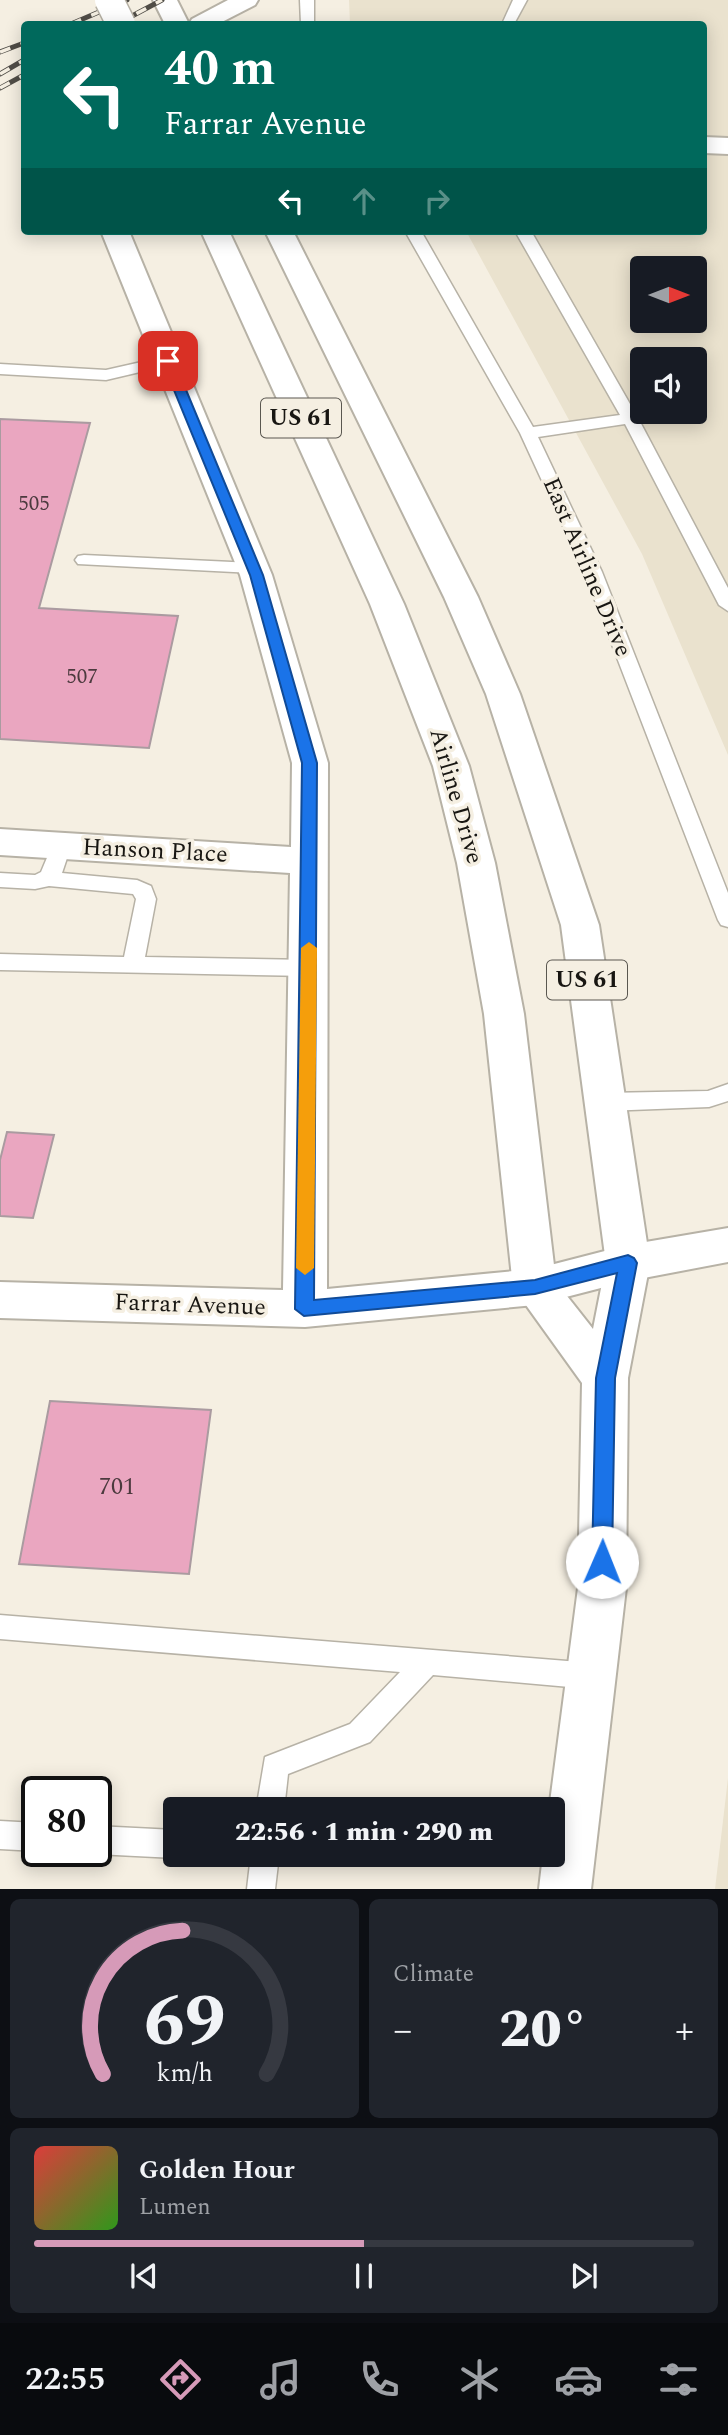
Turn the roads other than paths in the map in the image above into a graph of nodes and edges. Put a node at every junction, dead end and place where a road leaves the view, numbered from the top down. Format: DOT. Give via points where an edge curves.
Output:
graph roads {
  1 [pos="109,0"];
  2 [pos="165,0"];
  3 [pos="246,0"];
  4 [pos="307,0"];
  5 [pos="520,0"];
  6 [pos="120,21"];
  7 [pos="176,21"];
  8 [pos="207,21"];
  9 [pos="308,21"];
  10 [pos="510,21"];
  11 [pos="707,145"];
  12 [pos="728,146"];
  13 [pos="118,235"];
  14 [pos="217,235"];
  15 [pos="281,235"];
  16 [pos="415,235"];
  17 [pos="525,235"];
  18 [pos="168,361"];
  19 [pos="0,369"];
  20 [pos="630,416"];
  21 [pos="630,418"];
  22 [pos="634,424"];
  23 [pos="528,433"];
  24 [pos="85,560"];
  25 [pos="253,568"];
  26 [pos="728,606"];
  27 [pos="0,842"];
  28 [pos="311,861"];
  29 [pos="55,862"];
  30 [pos="0,880"];
  31 [pos="728,920"];
  32 [pos="0,962"];
  33 [pos="133,964"];
  34 [pos="309,968"];
  35 [pos="728,1092"];
  36 [pos="605,1102"];
  37 [pos="728,1245"];
  38 [pos="628,1263"];
  39 [pos="535,1287"];
  40 [pos="0,1300"];
  41 [pos="304,1309"];
  42 [pos="606,1378"];
  43 [pos="0,1627"];
  44 [pos="428,1662"];
  45 [pos="592,1676"];
  46 [pos="271,1797"];
  47 [pos="0,1835"];
  48 [pos="21,1836"];
  49 [pos="112,1841"];
  50 [pos="163,1843"];
  51 [pos="264,1867"];
  52 [pos="261,1889"];
  53 [pos="565,1889"];
  1 -- 6 [label="main road, bridge"];
  2 -- 7 [label="main road"];
  3 -- 8 [label="main road"];
  4 -- 9 [label="lane"];
  5 -- 10 [label="lane"];
  11 -- 12 [label="main road"];
  13 -- 18 [label="main road"];
  14 -- 39 [label="main road, Airline Drive / US 61" via="387,604 452,766 476,863 504,1014"];
  15 -- 36 [label="main road, US 61" via="461,597 503,694 580,925"];
  16 -- 23 [label="lane, East Airline Drive"];
  17 -- 20 [label="lane"];
  18 -- 19 [label="lane" via="107,375"];
  18 -- 25 [label="main road"];
  21 -- 23 [label="lane"];
  22 -- 26 [label="lane"];
  23 -- 31 [label="lane, East Airline Drive" via="593,572"];
  24 -- 25 [label="lane"];
  25 -- 28 [label="main road" via="310,763"];
  27 -- 29 [label="main road, Hanson Place"];
  28 -- 29 [label="main road, Hanson Place"];
  28 -- 34 [label="main road"];
  29 -- 30 [label="lane" via="41,882"];
  29 -- 33 [label="lane" via="144,891"];
  32 -- 33 [label="lane"];
  33 -- 34 [label="lane"];
  34 -- 41 [label="main road"];
  35 -- 36 [label="lane" via="709,1099"];
  36 -- 38 [label="main road, US 61"];
  37 -- 38 [label="main road, Farrar Avenue"];
  38 -- 39 [label="main road, Farrar Avenue"];
  38 -- 42 [label="main road, US 61"];
  39 -- 41 [label="main road, Farrar Avenue"];
  39 -- 42 [label="main road"];
  40 -- 41 [label="main road, Farrar Avenue"];
  42 -- 45 [label="main road, US 61" via="602,1588"];
  43 -- 44 [label="lane"];
  44 -- 45 [label="lane"];
  44 -- 46 [label="lane" via="360,1733 275,1766"];
  45 -- 53 [label="main road, US 61"];
  47 -- 48 [label="lane"];
  49 -- 50 [label="lane"];
  51 -- 52 [label="lane"];
}
